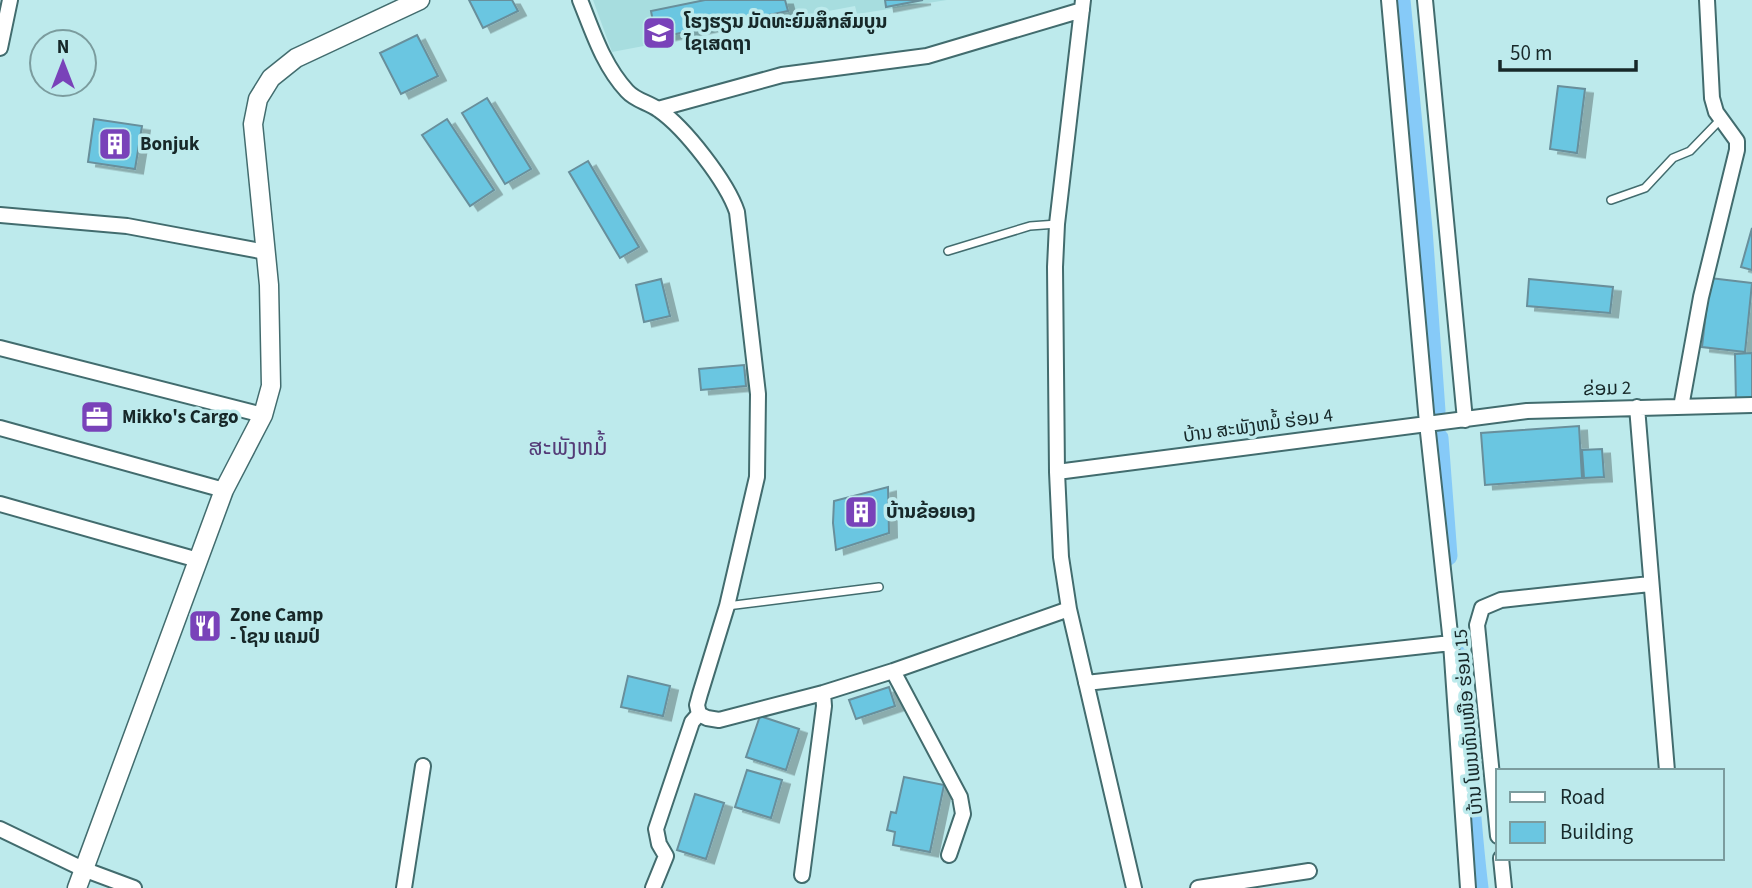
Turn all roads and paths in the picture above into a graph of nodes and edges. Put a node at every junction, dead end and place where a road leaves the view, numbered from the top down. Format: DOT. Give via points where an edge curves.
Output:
graph roads {
  1 [pos="10,0"];
  2 [pos="420,0"];
  3 [pos="580,0"];
  4 [pos="1389,0"];
  5 [pos="1426,0"];
  6 [pos="1707,0"];
  7 [pos="1082,5"];
  8 [pos="0,48"];
  9 [pos="658,108"];
  10 [pos="1720,120"];
  11 [pos="1611,201"];
  12 [pos="0,215"];
  13 [pos="1057,224"];
  14 [pos="948,251"];
  15 [pos="266,252"];
  16 [pos="0,348"];
  17 [pos="1752,405"];
  18 [pos="1637,407"];
  19 [pos="1681,407"];
  20 [pos="263,415"];
  21 [pos="1465,419"];
  22 [pos="1427,424"];
  23 [pos="0,428"];
  24 [pos="1058,472"];
  25 [pos="224,490"];
  26 [pos="0,504"];
  27 [pos="198,560"];
  28 [pos="1650,584"];
  29 [pos="879,587"];
  30 [pos="727,606"];
  31 [pos="1069,610"];
  32 [pos="1451,643"];
  33 [pos="893,671"];
  34 [pos="1086,682"];
  35 [pos="823,693"];
  36 [pos="699,713"];
  37 [pos="423,766"];
  38 [pos="1667,769"];
  39 [pos="1496,816"];
  40 [pos="0,829"];
  41 [pos="949,855"];
  42 [pos="1500,860"];
  43 [pos="83,869"];
  44 [pos="1309,871"];
  45 [pos="802,875"];
  46 [pos="77,888"];
  47 [pos="134,888"];
  48 [pos="404,888"];
  49 [pos="653,888"];
  50 [pos="1134,888"];
  51 [pos="1198,888"];
  52 [pos="1468,888"];
  53 [pos="1504,888"];
  1 -- 8 [label="street"];
  2 -- 15 [label="street" via="296,58 271,78 258,99 253,124"];
  3 -- 9 [label="street" via="607,65 627,92"];
  4 -- 22 [label="street"];
  5 -- 21 [label="street"];
  6 -- 10 [label="street" via="1712,98"];
  7 -- 9 [label="street" via="927,56 782,75"];
  7 -- 13 [label="street"];
  9 -- 30 [label="street" via="731,194 737,212 758,394 757,477"];
  10 -- 11 [label="lane" via="1645,188"];
  10 -- 19 [label="street" via="1737,141 1737,150 1701,297"];
  12 -- 15 [label="street" via="127,226"];
  13 -- 14 [label="lane" via="1030,226"];
  13 -- 24 [label="street"];
  15 -- 20 [label="street" via="271,386"];
  16 -- 20 [label="street"];
  17 -- 19 [label="street, ຂ່ອມ 2"];
  18 -- 19 [label="street, ຂ່ອມ 2"];
  18 -- 21 [label="street, ຂ່ອມ 2" via="1527,411"];
  18 -- 28 [label="street"];
  20 -- 25 [label="street"];
  21 -- 22 [label="street, ບ້ານ ສະພັງຫມໍ້ ຮ່ອມ 4"];
  22 -- 24 [label="street, ບ້ານ ສະພັງຫມໍ້ ຮ່ອມ 4"];
  22 -- 32 [label="street"];
  23 -- 25 [label="street"];
  24 -- 31 [label="street" via="1061,557"];
  25 -- 27 [label="street"];
  26 -- 27 [label="street"];
  27 -- 43 [label="street"];
  28 -- 38 [label="street"];
  28 -- 39 [label="street, ບ້ານ ໂພນທັນເໜືອ ຮ່ອມ 15" via="1501,600 1482,608 1477,625"];
  29 -- 30 [label="lane"];
  30 -- 36 [label="street" via="697,705"];
  31 -- 33 [label="street"];
  31 -- 34 [label="street"];
  32 -- 34 [label="street"];
  32 -- 52 [label="street"];
  33 -- 35 [label="street"];
  33 -- 41 [label="street" via="960,797 963,814"];
  34 -- 50 [label="street"];
  35 -- 36 [label="street" via="719,720"];
  35 -- 45 [label="street"];
  36 -- 49 [label="street" via="656,829 666,856"];
  37 -- 48 [label="street"];
  40 -- 43 [label="street"];
  42 -- 53 [label="street"];
  43 -- 46 [label="street"];
  43 -- 47 [label="street"];
  44 -- 51 [label="street"];
}
